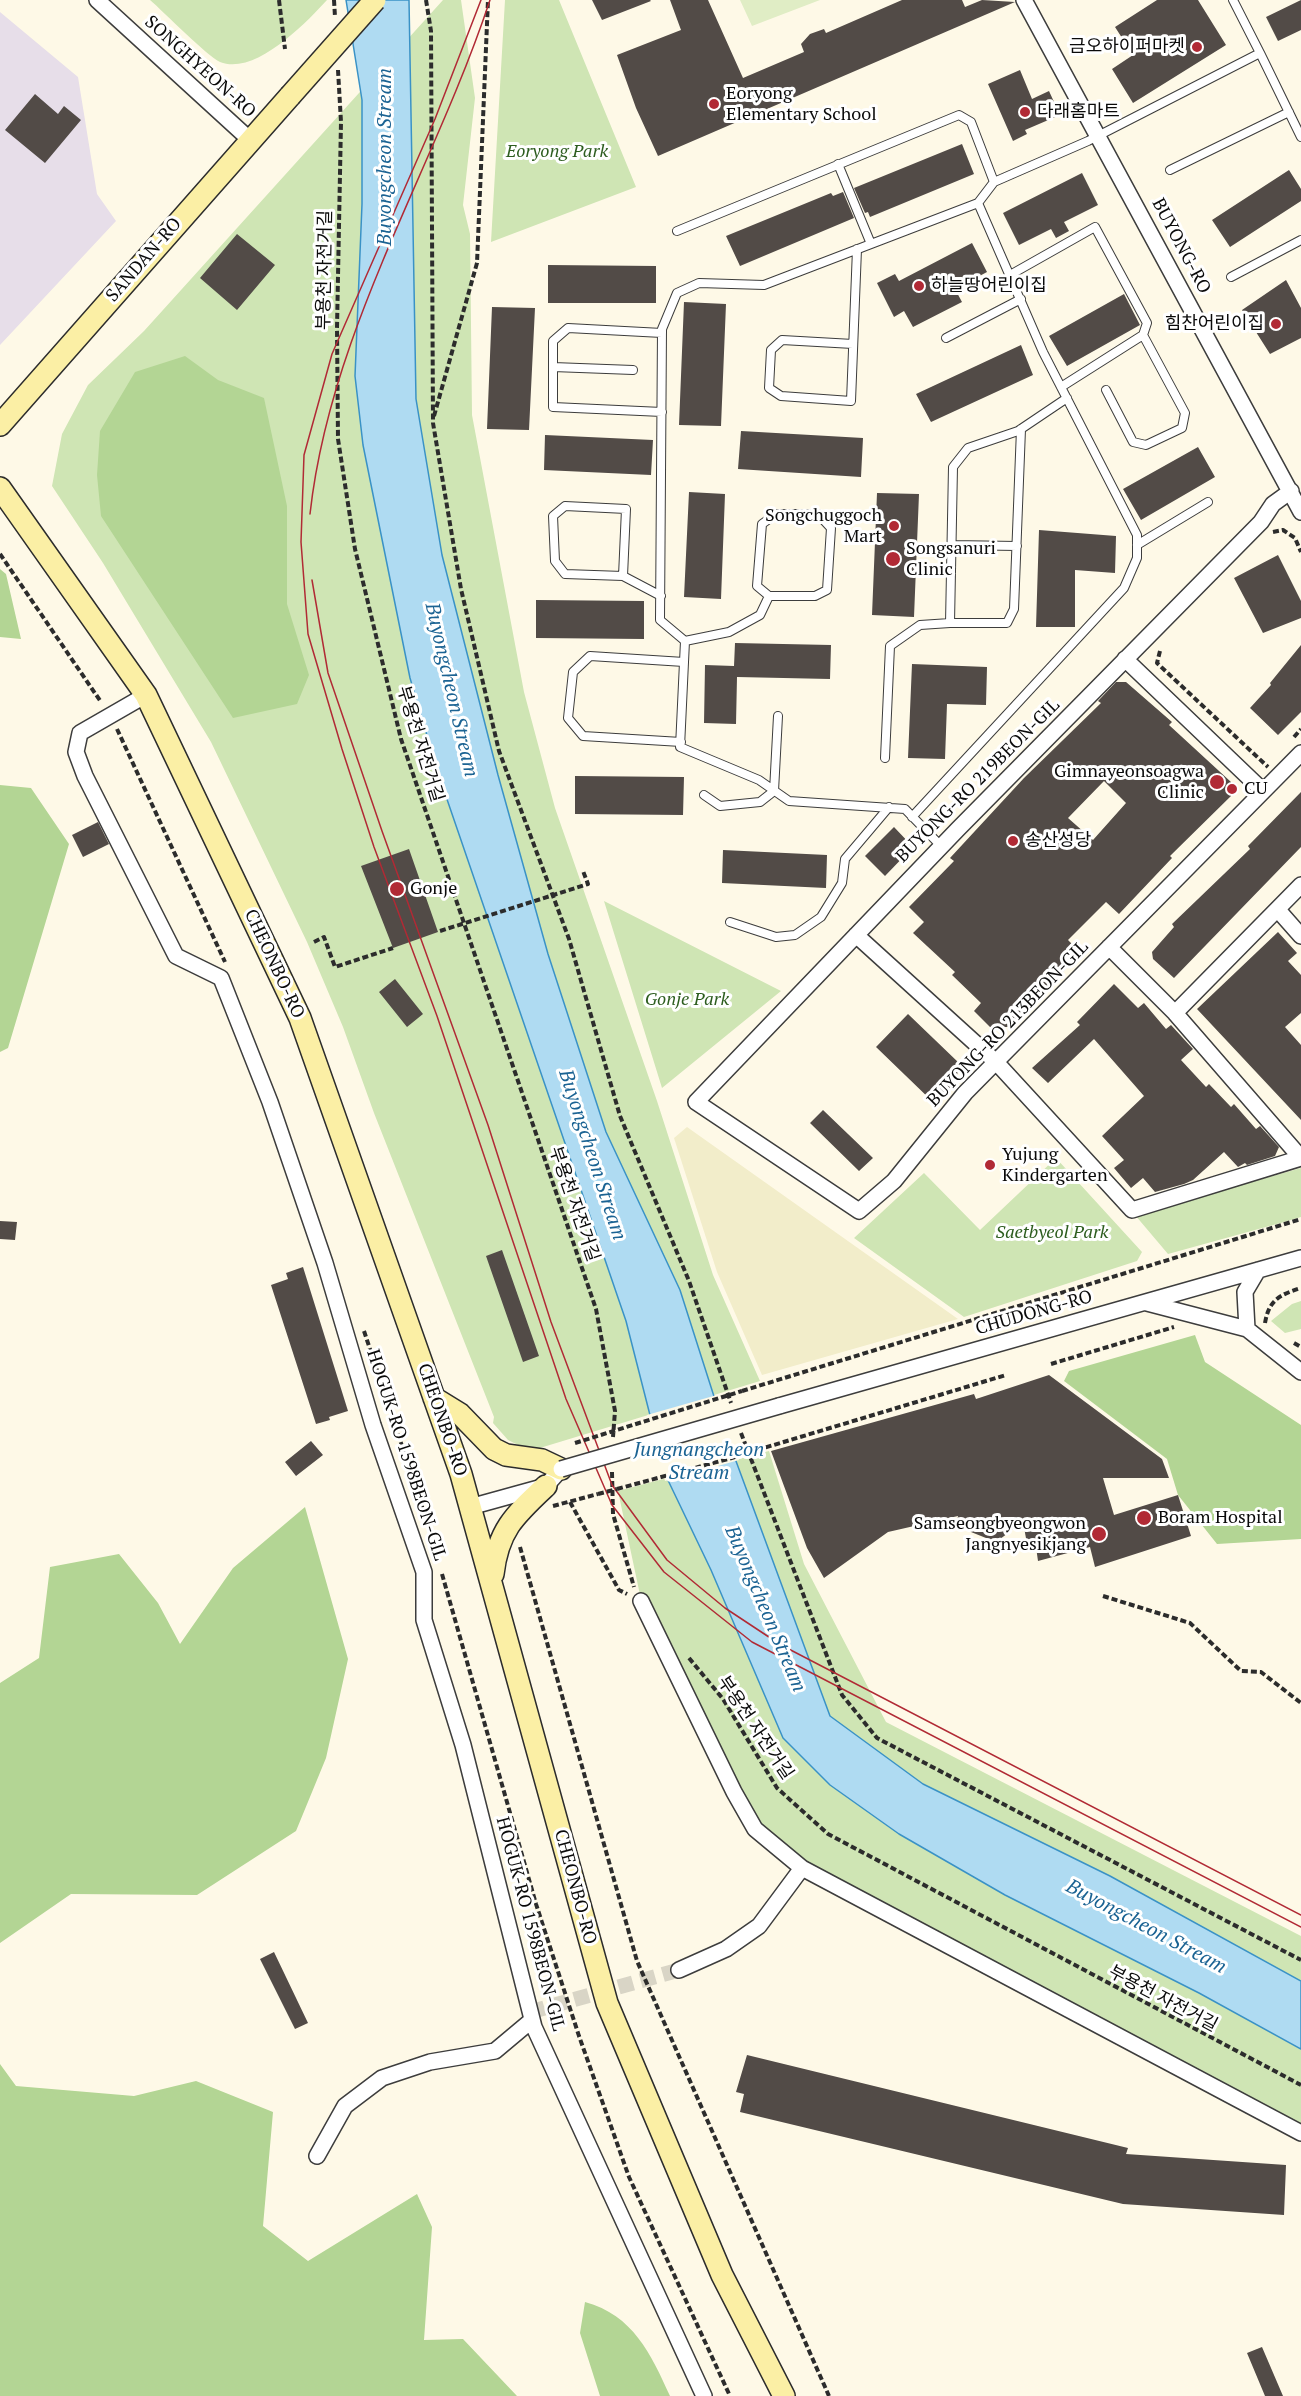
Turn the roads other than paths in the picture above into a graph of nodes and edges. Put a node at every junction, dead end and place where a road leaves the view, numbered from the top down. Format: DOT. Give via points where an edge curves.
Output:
graph roads {
  1 [pos="97,0"];
  2 [pos="375,0"];
  3 [pos="1024,0"];
  4 [pos="1233,0"];
  5 [pos="1260,53"];
  6 [pos="1289,112"];
  7 [pos="1099,135"];
  8 [pos="1301,137"];
  9 [pos="249,139"];
  10 [pos="838,164"];
  11 [pos="1170,170"];
  12 [pos="994,182"];
  13 [pos="978,203"];
  14 [pos="677,231"];
  15 [pos="1301,240"];
  16 [pos="871,244"];
  17 [pos="857,249"];
  18 [pos="1010,275"];
  19 [pos="1231,277"];
  20 [pos="1021,299"];
  21 [pos="662,333"];
  22 [pos="1143,335"];
  23 [pos="946,338"];
  24 [pos="853,344"];
  25 [pos="553,367"];
  26 [pos="633,370"];
  27 [pos="1061,387"];
  28 [pos="1106,390"];
  29 [pos="1067,398"];
  30 [pos="662,412"];
  31 [pos="0,425"];
  32 [pos="1021,429"];
  33 [pos="0,488"];
  34 [pos="1291,492"];
  35 [pos="1208,502"];
  36 [pos="1301,512"];
  37 [pos="952,545"];
  38 [pos="1137,545"];
  39 [pos="1017,546"];
  40 [pos="623,576"];
  41 [pos="661,596"];
  42 [pos="769,596"];
  43 [pos="950,623"];
  44 [pos="685,641"];
  45 [pos="1125,659"];
  46 [pos="684,662"];
  47 [pos="146,695"];
  48 [pos="778,716"];
  49 [pos="681,742"];
  50 [pos="1294,748"];
  51 [pos="885,758"];
  52 [pos="774,791"];
  53 [pos="1263,791"];
  54 [pos="704,795"];
  55 [pos="889,807"];
  56 [pos="912,817"];
  57 [pos="941,846"];
  58 [pos="1301,885"];
  59 [pos="1278,910"];
  60 [pos="730,922"];
  61 [pos="856,935"];
  62 [pos="1301,936"];
  63 [pos="1109,947"];
  64 [pos="1175,1013"];
  65 [pos="996,1062"];
  66 [pos="696,1102"];
  67 [pos="1301,1158"];
  68 [pos="1301,1258"];
  69 [pos="1258,1270"];
  70 [pos="1144,1302"];
  71 [pos="1247,1329"];
  72 [pos="1301,1372"];
  73 [pos="434,1398"];
  74 [pos="561,1469"];
  75 [pos="546,1486"];
  76 [pos="470,1507"];
  77 [pos="492,1581"];
  78 [pos="638,1599"];
  79 [pos="802,1868"];
  80 [pos="679,1970"];
  81 [pos="532,2020"];
  82 [pos="1301,2133"];
  83 [pos="317,2156"];
  84 [pos="704,2396"];
  85 [pos="784,2396"];
  1 -- 9 [label="street, SONGHYEON-RO"];
  2 -- 9 [label="main road, SANDAN-RO, bridge"];
  3 -- 7 [label="street, BUYONG-RO"];
  4 -- 5 [label="lane"];
  5 -- 6 [label="lane"];
  5 -- 7 [label="lane"];
  6 -- 8 [label="lane"];
  6 -- 11 [label="lane"];
  7 -- 12 [label="lane"];
  7 -- 34 [label="street, BUYONG-RO"];
  9 -- 31 [label="main road, SANDAN-RO"];
  10 -- 12 [label="lane" via="959,115 971,122"];
  10 -- 14 [label="lane"];
  10 -- 16 [label="lane"];
  12 -- 13 [label="lane"];
  13 -- 16 [label="lane"];
  13 -- 18 [label="lane"];
  15 -- 19 [label="lane"];
  16 -- 17 [label="lane"];
  17 -- 21 [label="lane" via="764,285 699,283 676,293"];
  17 -- 24 [label="lane"];
  18 -- 20 [label="lane"];
  18 -- 22 [label="lane" via="1095,226 1147,323"];
  20 -- 23 [label="lane"];
  20 -- 27 [label="lane"];
  21 -- 25 [label="lane" via="568,328 553,341"];
  21 -- 30 [label="lane"];
  22 -- 27 [label="lane"];
  22 -- 28 [label="lane" via="1185,412 1182,428 1146,445 1133,442"];
  24 -- 24 [label="lane" via="851,401 782,396 769,388 771,350 782,340"];
  25 -- 26 [label="lane"];
  25 -- 30 [label="lane" via="553,407"];
  27 -- 29 [label="lane"];
  29 -- 32 [label="lane"];
  29 -- 38 [label="lane" via="1137,535"];
  30 -- 41 [label="lane"];
  32 -- 37 [label="lane" via="968,448 953,467"];
  32 -- 39 [label="lane"];
  33 -- 47 [label="main road, CHEONBO-RO"];
  34 -- 36 [label="street, BUYONG-RO"];
  34 -- 45 [label="street, BUYONG-RO 219BEON-GIL" via="1273,504 1261,522"];
  35 -- 38 [label="lane"];
  37 -- 39 [label="lane"];
  37 -- 43 [label="lane"];
  38 -- 56 [label="lane" via="1137,558 1124,588"];
  39 -- 43 [label="lane" via="1014,609 1007,624"];
  40 -- 40 [label="lane" via="626,509 565,506 553,516 555,561 565,574"];
  40 -- 41 [label="lane"];
  41 -- 44 [label="lane" via="660,620"];
  42 -- 42 [label="lane" via="815,596 827,590 831,528 818,514 776,514 762,524 757,586"];
  42 -- 44 [label="lane" via="760,615 729,632"];
  43 -- 51 [label="lane" via="920,625 890,646"];
  44 -- 46 [label="lane"];
  45 -- 53 [label="street"];
  45 -- 57 [label="street, BUYONG-RO 219BEON-GIL"];
  46 -- 49 [label="lane"];
  46 -- 49 [label="lane" via="590,657 573,672 568,718 583,736"];
  47 -- 73 [label="main road, CHEONBO-RO" via="300,1018"];
  47 -- 81 [label="street, HOGUK-RO 1598BEON-GIL" via="80,733 76,752 176,956 221,978 270,1101 424,1572 423,1620 463,1744"];
  48 -- 52 [label="lane"];
  49 -- 52 [label="lane" via="680,747 759,780"];
  50 -- 53 [label="street, BUYONG-RO 213BEON-GIL"];
  52 -- 54 [label="lane" via="760,802 720,806"];
  52 -- 55 [label="lane" via="789,801"];
  53 -- 63 [label="street, BUYONG-RO 213BEON-GIL"];
  55 -- 56 [label="lane" via="904,808"];
  55 -- 60 [label="lane" via="845,859 842,883 821,917 795,935 776,937"];
  56 -- 57 [label="lane"];
  57 -- 61 [label="street, BUYONG-RO 219BEON-GIL"];
  58 -- 59 [label="street"];
  59 -- 62 [label="street"];
  59 -- 64 [label="street"];
  61 -- 65 [label="street"];
  61 -- 66 [label="street, BUYONG-RO 219BEON-GIL"];
  63 -- 64 [label="street"];
  63 -- 65 [label="street, BUYONG-RO 213BEON-GIL"];
  64 -- 67 [label="street"];
  65 -- 66 [label="street, BUYONG-RO 213BEON-GIL" via="894,1181 860,1211"];
  65 -- 67 [label="street" via="1132,1210"];
  68 -- 69 [label="street, CHUDONG-RO"];
  69 -- 70 [label="street, CHUDONG-RO"];
  69 -- 71 [label="street" via="1245,1292"];
  70 -- 71 [label="street"];
  70 -- 74 [label="street, CHUDONG-RO, bridge"];
  71 -- 72 [label="street"];
  73 -- 74 [label="main road" via="460,1414 494,1449 506,1455 542,1460"];
  73 -- 76 [label="main road, CHEONBO-RO"];
  74 -- 75 [label="street"];
  75 -- 76 [label="street"];
  75 -- 77 [label="main road" via="508,1526 496,1549"];
  76 -- 77 [label="main road, CHEONBO-RO"];
  77 -- 85 [label="main road, CHEONBO-RO" via="607,2003 722,2275"];
  78 -- 79 [label="street" via="755,1829"];
  79 -- 80 [label="street" via="759,1926 726,1949"];
  79 -- 82 [label="street"];
  81 -- 83 [label="street" via="495,2051 430,2062 382,2078 345,2106"];
  81 -- 84 [label="street, HOGUK-RO 1598BEON-GIL"];
}
